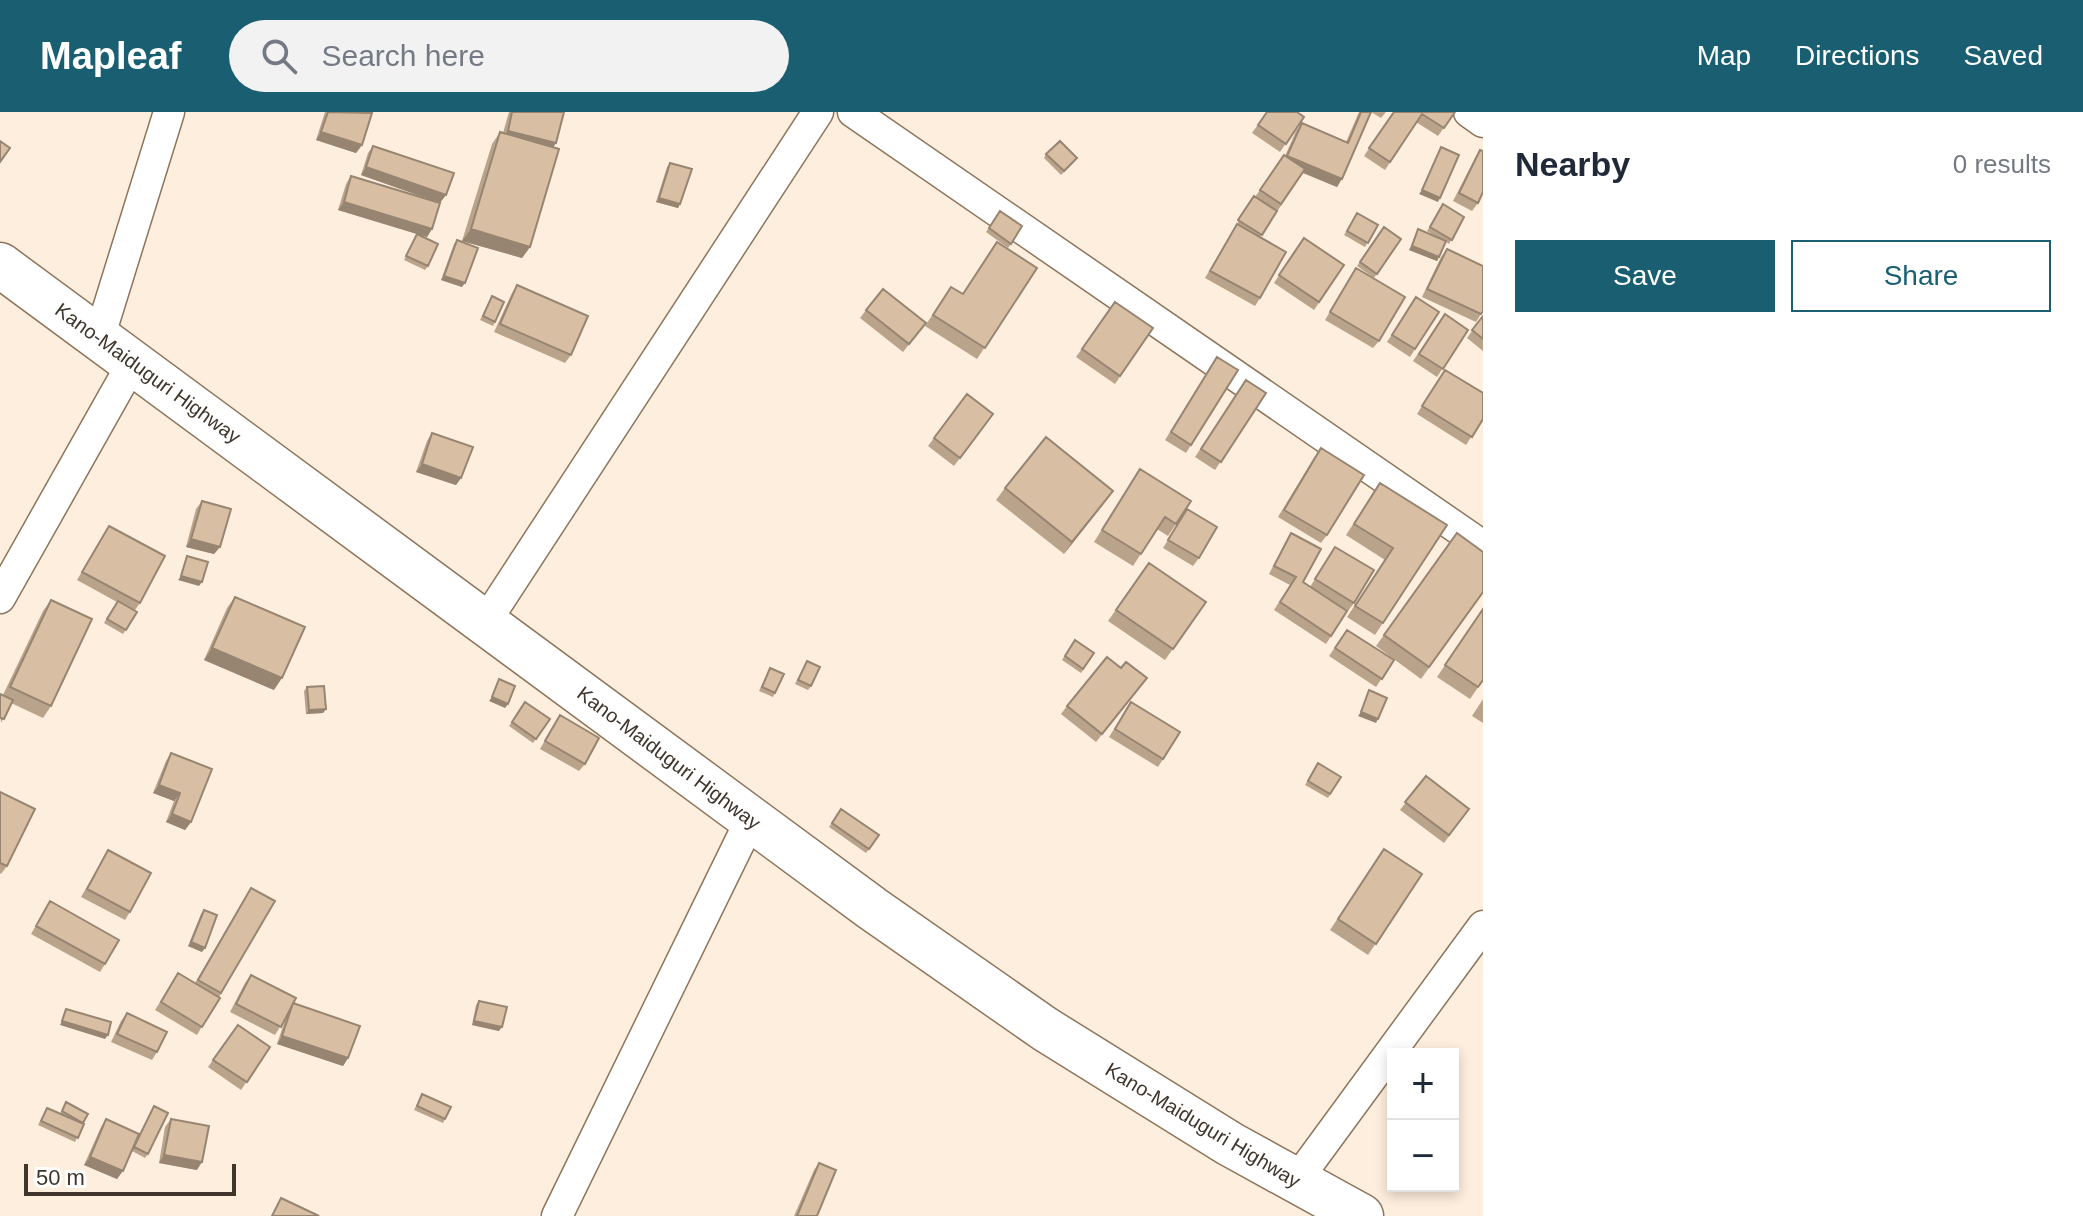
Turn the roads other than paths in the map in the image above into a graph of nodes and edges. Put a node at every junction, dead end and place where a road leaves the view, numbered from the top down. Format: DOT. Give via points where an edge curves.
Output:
graph roads {
  1 [pos="169,112"];
  2 [pos="818,112"];
  3 [pos="853,112"];
  4 [pos="1469,112"];
  5 [pos="1483,122"];
  6 [pos="0,265"];
  7 [pos="116,350"];
  8 [pos="1483,546"];
  9 [pos="0,598"];
  10 [pos="486,621"];
  11 [pos="751,819"];
  12 [pos="1483,926"];
  13 [pos="1296,1181"];
  14 [pos="557,1216"];
  15 [pos="1361,1216"];
  1 -- 7 [label="street"];
  2 -- 10 [label="street"];
  3 -- 8 [label="street"];
  4 -- 5 [label="street"];
  6 -- 7 [label="highway, Kano-Maiduguri Highway"];
  7 -- 9 [label="street"];
  7 -- 10 [label="highway, Kano-Maiduguri Highway"];
  10 -- 11 [label="highway, Kano-Maiduguri Highway"];
  11 -- 13 [label="highway, Kano-Maiduguri Highway" via="1045,1029"];
  11 -- 14 [label="street"];
  12 -- 13 [label="street"];
  13 -- 15 [label="highway, Kano-Maiduguri Highway"];
}
